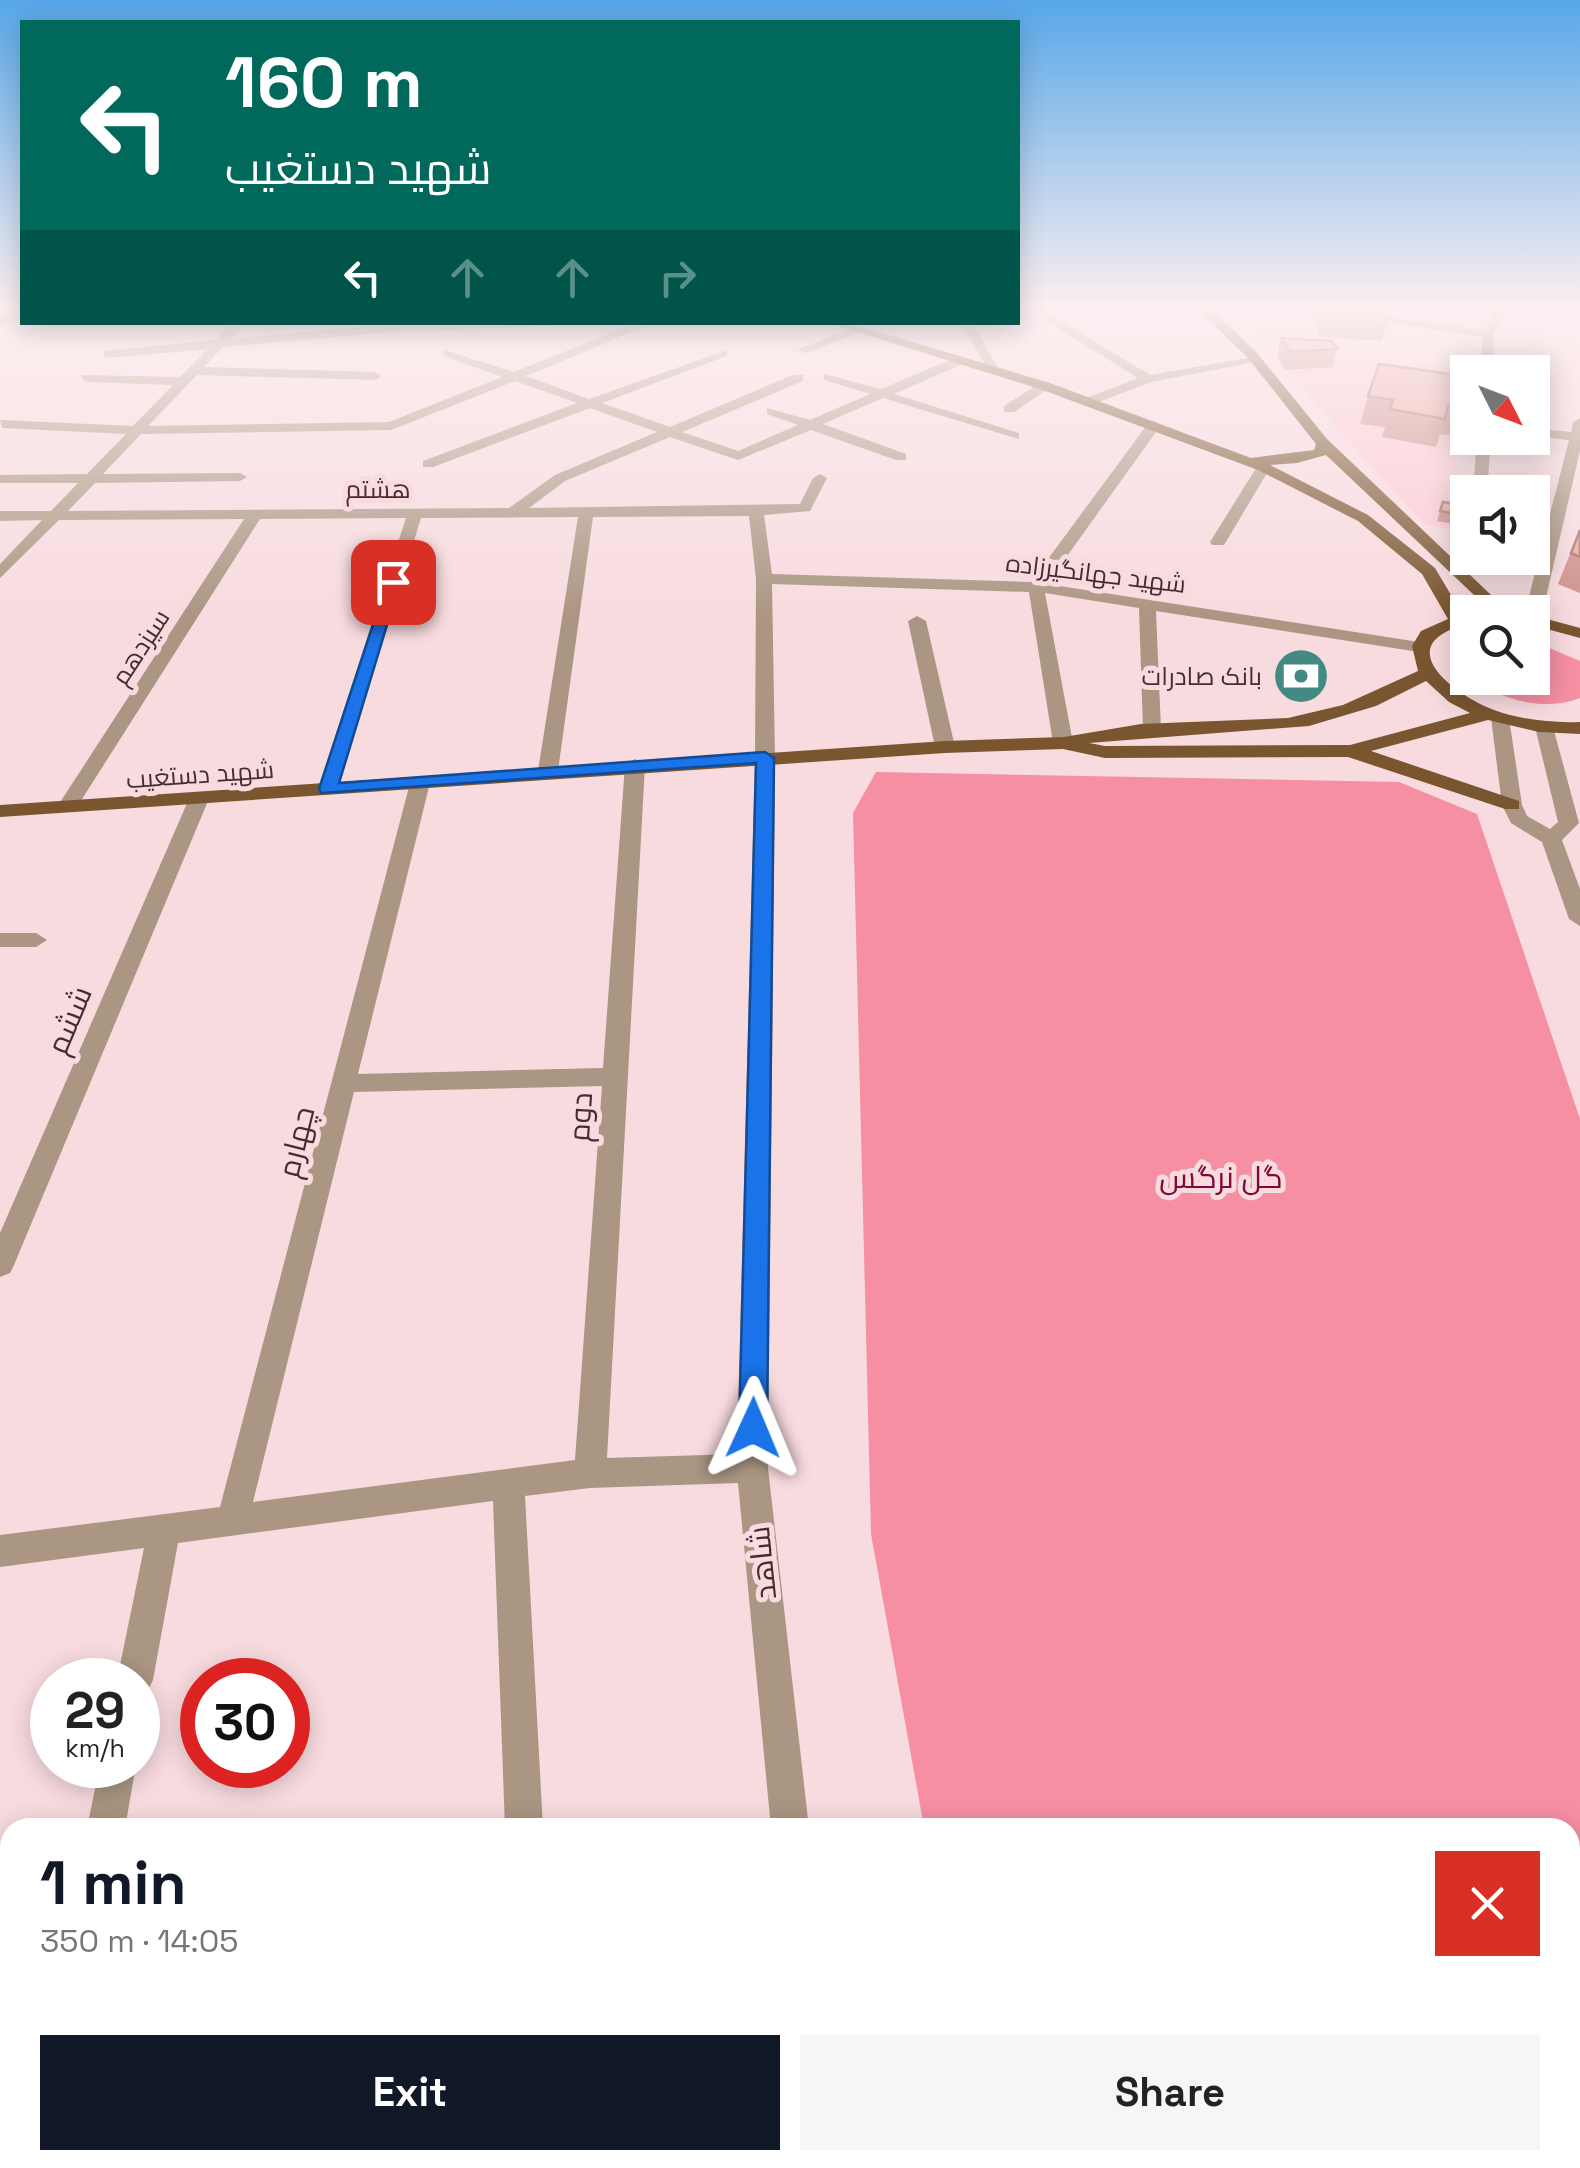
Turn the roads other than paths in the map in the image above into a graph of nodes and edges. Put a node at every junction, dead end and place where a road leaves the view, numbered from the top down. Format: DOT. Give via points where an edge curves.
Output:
graph roads {
  1 [pos="154,411"];
  2 [pos="427,411"];
  3 [pos="572,411"];
  4 [pos="612,411"];
  5 [pos="719,411"];
  6 [pos="775,411"];
  7 [pos="843,411"];
  8 [pos="937,411"];
  9 [pos="1115,411"];
  10 [pos="1296,411"];
  11 [pos="2,424"];
  12 [pos="812,424"];
  13 [pos="1154,425"];
  14 [pos="1578,429"];
  15 [pos="136,430"];
  16 [pos="1550,431"];
  17 [pos="670,432"];
  18 [pos="1014,436"];
  19 [pos="1323,443"];
  20 [pos="900,456"];
  21 [pos="1243,458"];
  22 [pos="428,464"];
  23 [pos="1264,468"];
  24 [pos="1351,469"];
  25 [pos="240,477"];
  26 [pos="92,478"];
  27 [pos="820,478"];
  28 [pos="0,479"];
  29 [pos="1298,485"];
  30 [pos="586,512"];
  31 [pos="756,512"];
  32 [pos="512,513"];
  33 [pos="255,514"];
  34 [pos="414,514"];
  35 [pos="0,516"];
  36 [pos="51,516"];
  37 [pos="1218,542"];
  38 [pos="1450,549"];
  39 [pos="0,572"];
  40 [pos="764,579"];
  41 [pos="1036,587"];
  42 [pos="1538,595"];
  43 [pos="1147,602"];
  44 [pos="1450,602"];
  45 [pos="917,621"];
  46 [pos="1450,623"];
  47 [pos="1550,625"];
  48 [pos="1580,634"];
  49 [pos="1419,647"];
  50 [pos="1426,674"];
  51 [pos="1495,716"];
  52 [pos="1544,727"];
  53 [pos="1580,728"];
  54 [pos="1152,730"];
  55 [pos="1063,743"];
  56 [pos="945,747"];
  57 [pos="1350,751"];
  58 [pos="765,758"];
  59 [pos="635,766"];
  60 [pos="548,772"];
  61 [pos="420,783"];
  62 [pos="328,789"];
  63 [pos="198,801"];
  64 [pos="1512,805"];
  65 [pos="67,807"];
  66 [pos="0,811"];
  67 [pos="1551,839"];
  68 [pos="1580,919"];
  69 [pos="0,940"];
  70 [pos="36,940"];
  71 [pos="615,1077"];
  72 [pos="345,1083"];
  73 [pos="0,1265"];
  74 [pos="752,1468"];
  75 [pos="590,1472"];
  76 [pos="508,1483"];
  77 [pos="233,1518"];
  78 [pos="164,1528"];
  79 [pos="0,1551"];
  80 [pos="139,1658"];
  81 [pos="114,1788"];
  82 [pos="108,1818"];
  83 [pos="524,1818"];
  84 [pos="789,1818"];
  1 -- 15 [label="street"];
  2 -- 15 [label="street" via="391,426"];
  3 -- 22 [label="street"];
  4 -- 17 [label="street"];
  5 -- 17 [label="street"];
  6 -- 12 [label="street"];
  7 -- 12 [label="street"];
  8 -- 18 [label="street"];
  9 -- 13 [label="main road"];
  10 -- 19 [label="main road"];
  11 -- 15 [label="street"];
  12 -- 17 [label="street" via="738,456"];
  12 -- 20 [label="street"];
  13 -- 21 [label="main road"];
  13 -- 41 [label="street"];
  14 -- 16 [label="street"];
  14 -- 42 [label="street"];
  15 -- 26 [label="street"];
  17 -- 32 [label="street" via="560,478"];
  19 -- 21 [label="main road" via="1310,457"];
  19 -- 24 [label="main road"];
  21 -- 23 [label="main road"];
  23 -- 29 [label="main road"];
  23 -- 37 [label="street"];
  24 -- 29 [label="main road" via="1310,468 1298,476"];
  24 -- 38 [label="main road"];
  25 -- 26 [label="street"];
  26 -- 28 [label="street"];
  26 -- 36 [label="street"];
  27 -- 31 [label="street, هشتم" via="805,508"];
  29 -- 44 [label="main road" via="1362,518 1429,570"];
  30 -- 31 [label="street, هشتم"];
  30 -- 32 [label="street, هشتم"];
  30 -- 60 [label="street"];
  31 -- 40 [label="street, شاهد"];
  32 -- 34 [label="street, هشتم"];
  33 -- 34 [label="street, هشتم"];
  33 -- 36 [label="street, هشتم"];
  33 -- 65 [label="street, سیزدهم"];
  34 -- 62 [label="street"];
  35 -- 36 [label="street, هشتم"];
  36 -- 39 [label="street"];
  40 -- 41 [label="street, شهید جهانگیرزاده"];
  40 -- 58 [label="street, شاهد"];
  41 -- 43 [label="street, شهید جهانگیرزاده"];
  41 -- 55 [label="street"];
  43 -- 49 [label="street, شهید جهانگیرزاده"];
  43 -- 54 [label="street"];
  45 -- 56 [label="street"];
  46 -- 49 [label="main road"];
  47 -- 48 [label="main road"];
  49 -- 50 [label="main road"];
  50 -- 51 [label="main road" via="1458,700"];
  50 -- 54 [label="main road" via="1358,707 1306,722"];
  51 -- 52 [label="main road"];
  51 -- 57 [label="main road"];
  51 -- 64 [label="street"];
  52 -- 53 [label="main road"];
  52 -- 67 [label="street" via="1569,823"];
  54 -- 55 [label="main road" via="1102,732"];
  55 -- 56 [label="main road, شهید دستغیب"];
  55 -- 57 [label="main road" via="1104,752"];
  56 -- 58 [label="main road, شهید دستغیب"];
  57 -- 64 [label="main road"];
  58 -- 59 [label="main road, شهید دستغیب"];
  58 -- 74 [label="street, شاهد"];
  59 -- 60 [label="main road, شهید دستغیب"];
  59 -- 71 [label="street, دوم"];
  60 -- 61 [label="main road, شهید دستغیب"];
  61 -- 62 [label="main road, شهید دستغیب"];
  61 -- 72 [label="street, چهارم"];
  62 -- 63 [label="main road, شهید دستغیب"];
  63 -- 65 [label="main road, شهید دستغیب"];
  63 -- 73 [label="street, ششم"];
  64 -- 67 [label="street" via="1518,819"];
  65 -- 66 [label="main road, شهید دستغیب"];
  67 -- 68 [label="street"];
  69 -- 70 [label="street"];
  71 -- 72 [label="street"];
  71 -- 75 [label="street, دوم"];
  72 -- 77 [label="street, چهارم"];
  74 -- 75 [label="street"];
  74 -- 84 [label="street, شاهد"];
  75 -- 76 [label="street"];
  76 -- 77 [label="street"];
  76 -- 83 [label="street"];
  77 -- 78 [label="street"];
  78 -- 79 [label="street"];
  78 -- 80 [label="street"];
  81 -- 82 [label="street"];
}
